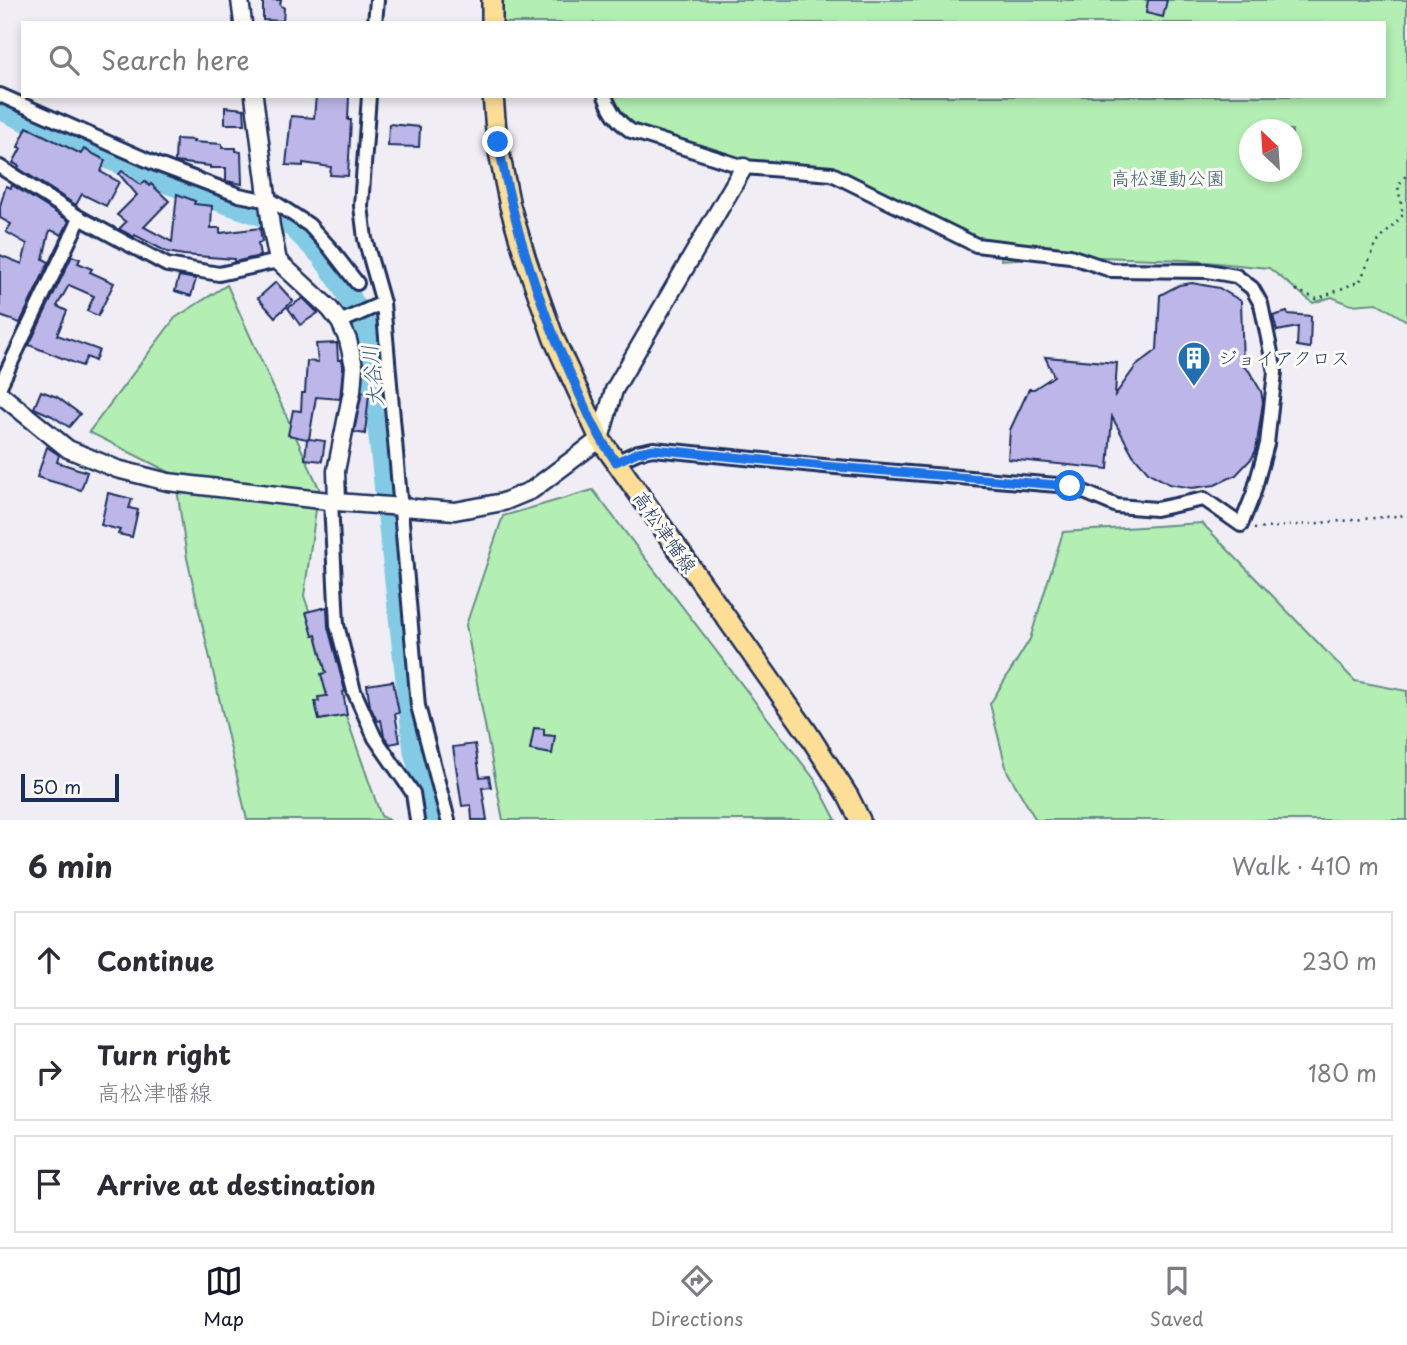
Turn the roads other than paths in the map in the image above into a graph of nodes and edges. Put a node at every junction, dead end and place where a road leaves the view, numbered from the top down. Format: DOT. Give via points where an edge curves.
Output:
graph roads {
  1 [pos="240,0"];
  2 [pos="377,0"];
  3 [pos="492,0"];
  4 [pos="243,21"];
  5 [pos="375,21"];
  6 [pos="492,21"];
  7 [pos="0,95"];
  8 [pos="254,98"];
  9 [pos="369,98"];
  10 [pos="493,98"];
  11 [pos="606,98"];
  12 [pos="0,167"];
  13 [pos="744,167"];
  14 [pos="268,204"];
  15 [pos="80,218"];
  16 [pos="278,261"];
  17 [pos="356,283"];
  18 [pos="380,304"];
  19 [pos="346,320"];
  20 [pos="0,386"];
  21 [pos="0,394"];
  22 [pos="600,439"];
  23 [pos="616,462"];
  24 [pos="334,501"];
  25 [pos="401,505"];
  26 [pos="416,820"];
  27 [pos="448,820"];
  28 [pos="860,820"];
  1 -- 4 [label="street"];
  2 -- 5 [label="street"];
  3 -- 6 [label="main road"];
  7 -- 14 [label="street" via="156,164"];
  8 -- 14 [label="street"];
  9 -- 18 [label="street" via="360,206"];
  10 -- 22 [label="main road, 高松津幡線" via="510,206 526,260 554,339"];
  11 -- 13 [label="street" via="612,114 631,131"];
  12 -- 15 [label="street"];
  13 -- 22 [label="street" via="614,390"];
  13 -- 23 [label="street" via="832,174 976,245 1070,256 1111,270 1208,271 1236,276 1252,288 1261,304 1275,372 1267,444 1241,526 1204,499 1156,509 1117,506 1070,486 653,449"];
  14 -- 16 [label="street"];
  14 -- 17 [label="street" via="274,202 309,225"];
  15 -- 16 [label="street" via="167,265 219,274"];
  15 -- 20 [label="street"];
  16 -- 19 [label="street"];
  18 -- 19 [label="street"];
  18 -- 25 [label="street"];
  19 -- 24 [label="street" via="354,366"];
  21 -- 24 [label="street" via="68,449 117,469 168,482"];
  22 -- 23 [label="main road, 高松津幡線"];
  22 -- 25 [label="street" via="532,490 503,502 455,510"];
  23 -- 28 [label="main road, 高松津幡線" via="807,732"];
  24 -- 25 [label="street"];
  24 -- 26 [label="street" via="340,638 354,691 375,738 413,793"];
  25 -- 27 [label="street" via="418,706"];
}
